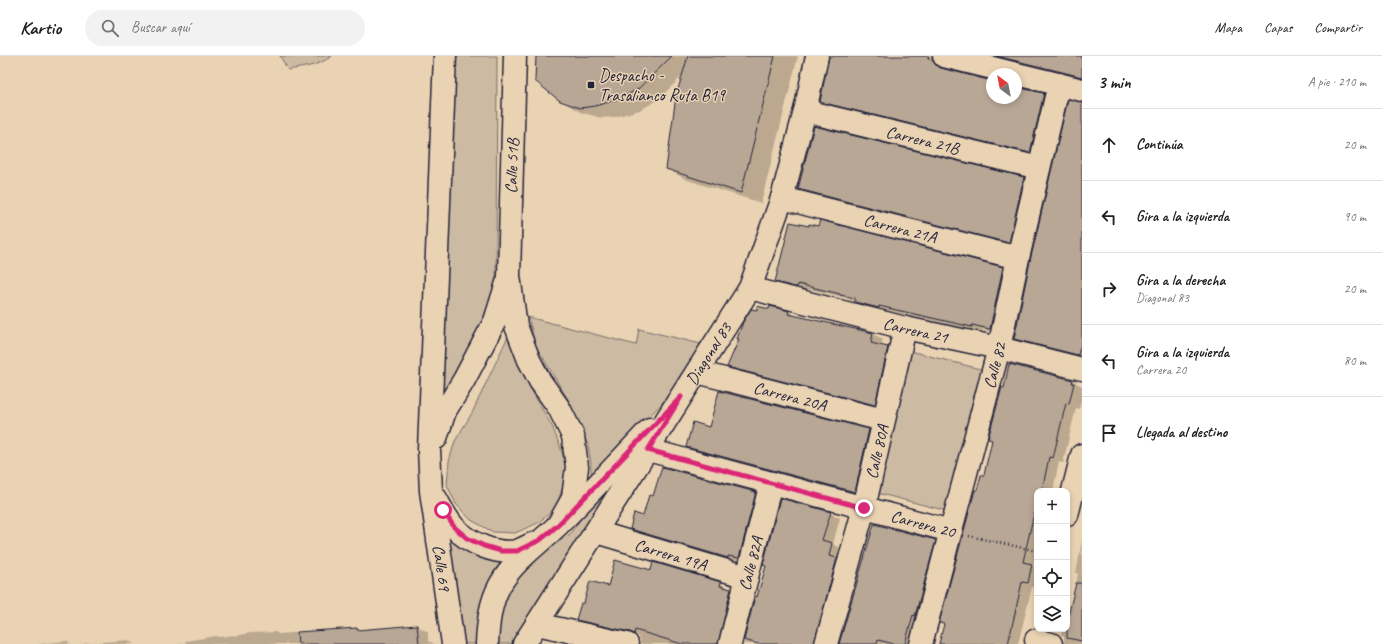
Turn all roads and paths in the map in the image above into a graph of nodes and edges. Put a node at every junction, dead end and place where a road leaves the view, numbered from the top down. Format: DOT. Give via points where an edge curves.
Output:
graph roads {
  1 [pos="445,56"];
  2 [pos="515,56"];
  3 [pos="817,56"];
  4 [pos="944,56"];
  5 [pos="1059,84"];
  6 [pos="1082,90"];
  7 [pos="805,111"];
  8 [pos="1039,168"];
  9 [pos="782,198"];
  10 [pos="1018,258"];
  11 [pos="509,276"];
  12 [pos="750,288"];
  13 [pos="905,328"];
  14 [pos="998,348"];
  15 [pos="1082,370"];
  16 [pos="697,372"];
  17 [pos="681,397"];
  18 [pos="883,420"];
  19 [pos="648,450"];
  20 [pos="1082,455"];
  21 [pos="430,462"];
  22 [pos="771,483"];
  23 [pos="431,491"];
  24 [pos="1070,502"];
  25 [pos="864,508"];
  26 [pos="558,525"];
  27 [pos="951,531"];
  28 [pos="596,532"];
  29 [pos="540,540"];
  30 [pos="1034,550"];
  31 [pos="747,577"];
  32 [pos="537,624"];
  33 [pos="453,644"];
  34 [pos="487,644"];
  35 [pos="524,644"];
  36 [pos="627,644"];
  37 [pos="730,644"];
  38 [pos="826,644"];
  39 [pos="921,644"];
  1 -- 21 [label="street" via="430,404"];
  2 -- 11 [label="street, Calle 51B"];
  3 -- 7 [label="street, Diagonal 83"];
  4 -- 5 [label="street"];
  5 -- 6 [label="street"];
  5 -- 8 [label="street, Calle 82"];
  7 -- 8 [label="street, Carrera 21B"];
  7 -- 9 [label="street, Diagonal 83"];
  8 -- 10 [label="street, Calle 82"];
  9 -- 10 [label="street, Carrera 21A"];
  9 -- 12 [label="street, Diagonal 83"];
  10 -- 14 [label="street, Calle 82"];
  11 -- 21 [label="street" via="495,321 486,340 445,411"];
  11 -- 26 [label="street" via="516,326 529,360 573,436 577,467 573,498"];
  12 -- 13 [label="street, Carrera 21"];
  12 -- 16 [label="street, Diagonal 83"];
  13 -- 14 [label="street, Carrera 21"];
  13 -- 18 [label="street, Calle 80A"];
  14 -- 15 [label="street, Carrera 21"];
  14 -- 27 [label="street, Calle 82"];
  16 -- 17 [label="street, Diagonal 83"];
  16 -- 18 [label="street, Carrera 20A"];
  17 -- 19 [label="street, Diagonal 83"];
  17 -- 26 [label="street"];
  18 -- 25 [label="street, Calle 80A"];
  19 -- 22 [label="street, Carrera 20"];
  19 -- 28 [label="street, Diagonal 83"];
  20 -- 24 [label="street"];
  21 -- 23 [label="street, Calle 69"];
  22 -- 25 [label="street, Carrera 20"];
  22 -- 31 [label="street, Calle 82A"];
  23 -- 29 [label="street" via="454,527 467,538 484,546 501,551 517,551"];
  23 -- 33 [label="street, Calle 69"];
  25 -- 27 [label="street, Carrera 20"];
  25 -- 38 [label="street, Calle 80A"];
  26 -- 29 [label="street"];
  27 -- 30 [label="path, Carrera 20"];
  27 -- 39 [label="street, Calle 82"];
  28 -- 31 [label="street, Carrera 19A"];
  28 -- 32 [label="street, Diagonal 83"];
  29 -- 34 [label="street" via="511,568 499,586 488,626"];
  31 -- 37 [label="street, Calle 82A"];
  32 -- 35 [label="street, Diagonal 83"];
  32 -- 36 [label="street"];
}
